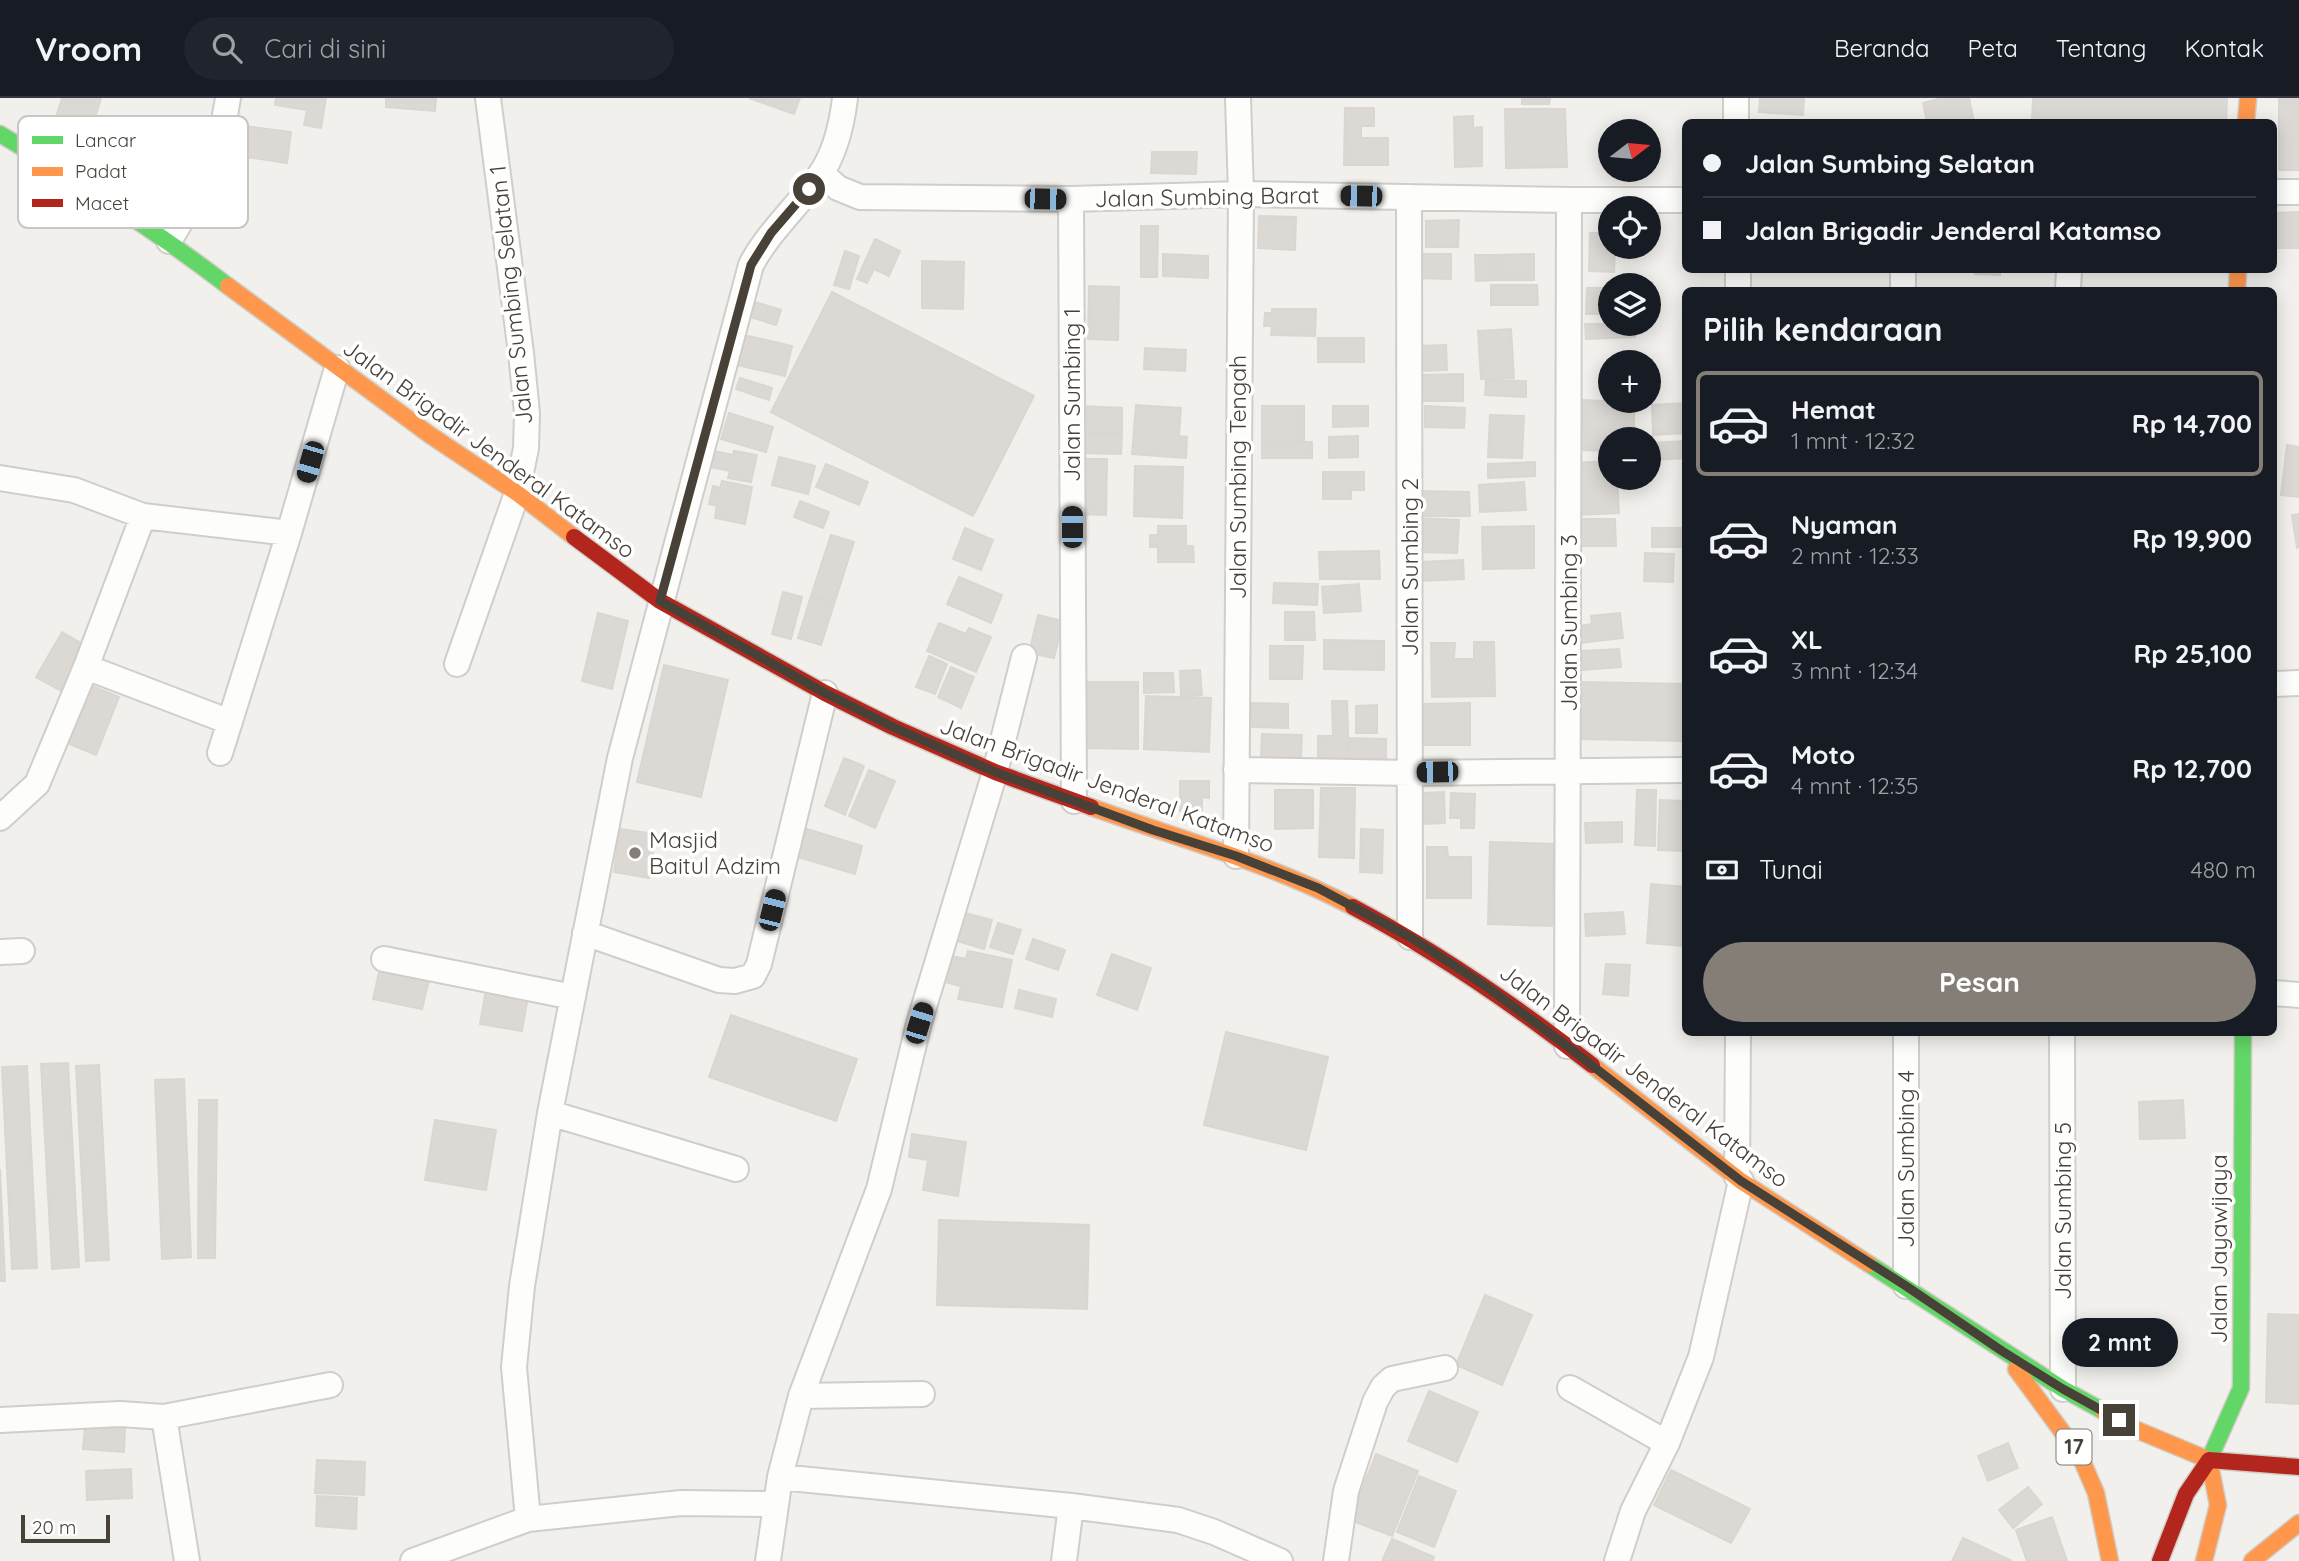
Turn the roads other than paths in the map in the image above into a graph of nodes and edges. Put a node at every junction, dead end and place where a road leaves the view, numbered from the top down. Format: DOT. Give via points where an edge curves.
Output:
graph roads {
  1 [pos="228,98"];
  2 [pos="488,98"];
  3 [pos="845,98"];
  4 [pos="1238,98"];
  5 [pos="1736,98"];
  6 [pos="2248,98"];
  7 [pos="224,116"];
  8 [pos="1736,119"];
  9 [pos="2246,119"];
  10 [pos="0,134"];
  11 [pos="18,145"];
  12 [pos="821,173"];
  13 [pos="2277,191"];
  14 [pos="2299,192"];
  15 [pos="1241,194"];
  16 [pos="1409,197"];
  17 [pos="1071,199"];
  18 [pos="1569,200"];
  19 [pos="1682,200"];
  20 [pos="148,228"];
  21 [pos="178,228"];
  22 [pos="169,242"];
  23 [pos="337,368"];
  24 [pos="0,478"];
  25 [pos="517,492"];
  26 [pos="143,516"];
  27 [pos="289,533"];
  28 [pos="660,601"];
  29 [pos="1024,657"];
  30 [pos="457,664"];
  31 [pos="86,667"];
  32 [pos="2299,683"];
  33 [pos="2277,684"];
  34 [pos="825,693"];
  35 [pos="230,722"];
  36 [pos="220,753"];
  37 [pos="1236,770"];
  38 [pos="1569,770"];
  39 [pos="1682,770"];
  40 [pos="995,772"];
  41 [pos="1411,773"];
  42 [pos="1074,801"];
  43 [pos="0,818"];
  44 [pos="1236,856"];
  45 [pos="585,933"];
  46 [pos="1410,937"];
  47 [pos="384,959"];
  48 [pos="2277,993"];
  49 [pos="2299,995"];
  50 [pos="573,997"];
  51 [pos="1738,1036"];
  52 [pos="1906,1036"];
  53 [pos="2062,1036"];
  54 [pos="2243,1036"];
  55 [pos="1567,1046"];
  56 [pos="550,1113"];
  57 [pos="736,1169"];
  58 [pos="1739,1179"];
  59 [pos="1906,1286"];
  60 [pos="2002,1351"];
  61 [pos="1445,1368"];
  62 [pos="330,1385"];
  63 [pos="1570,1388"];
  64 [pos="2063,1389"];
  65 [pos="922,1394"];
  66 [pos="801,1396"];
  67 [pos="164,1417"];
  68 [pos="0,1420"];
  69 [pos="1667,1443"];
  70 [pos="2209,1460"];
  71 [pos="2299,1467"];
  72 [pos="780,1477"];
  73 [pos="775,1504"];
  74 [pos="1071,1507"];
  75 [pos="528,1519"];
  76 [pos="2299,1523"];
  77 [pos="187,1561"];
  78 [pos="412,1561"];
  79 [pos="768,1561"];
  80 [pos="1064,1561"];
  81 [pos="1280,1561"];
  82 [pos="1336,1561"];
  83 [pos="1617,1561"];
  84 [pos="2110,1561"];
  85 [pos="2160,1561"];
  86 [pos="2204,1561"];
  87 [pos="2252,1561"];
  1 -- 7 [label="street"];
  2 -- 25 [label="street, Jalan Sumbing Selatan 1" via="527,413"];
  3 -- 12 [label="street" via="835,144"];
  4 -- 15 [label="street, Jalan Sumbing Tengah"];
  5 -- 8 [label="street"];
  6 -- 9 [label="main road"];
  10 -- 11 [label="main road, Jalan Brigadir Jenderal Katamso / 17"];
  12 -- 17 [label="street, Jalan Sumbing Barat" via="838,188 860,197"];
  12 -- 28 [label="street" via="751,265"];
  13 -- 14 [label="street"];
  15 -- 16 [label="street, Jalan Sumbing Barat"];
  15 -- 17 [label="street, Jalan Sumbing Barat"];
  15 -- 37 [label="street, Jalan Sumbing Tengah"];
  16 -- 18 [label="street, Jalan Sumbing Barat"];
  16 -- 41 [label="street, Jalan Sumbing 2"];
  17 -- 42 [label="street, Jalan Sumbing 1"];
  18 -- 19 [label="street, Jalan Sumbing Barat"];
  18 -- 38 [label="street, Jalan Sumbing 3"];
  20 -- 22 [label="main road, Jalan Brigadir Jenderal Katamso / 17"];
  21 -- 22 [label="street"];
  22 -- 23 [label="main road, Jalan Brigadir Jenderal Katamso / 17"];
  23 -- 25 [label="main road, Jalan Brigadir Jenderal Katamso / 17"];
  23 -- 27 [label="street"];
  24 -- 26 [label="street" via="74,491"];
  25 -- 28 [label="main road, Jalan Brigadir Jenderal Katamso / 17"];
  25 -- 30 [label="street, Jalan Sumbing Selatan 1"];
  26 -- 27 [label="street"];
  26 -- 31 [label="street"];
  27 -- 35 [label="street"];
  28 -- 34 [label="main road, Jalan Brigadir Jenderal Katamso / 17"];
  28 -- 45 [label="street" via="620,758"];
  29 -- 40 [label="street"];
  31 -- 35 [label="street"];
  31 -- 43 [label="street" via="37,784"];
  32 -- 33 [label="street"];
  34 -- 40 [label="main road, Jalan Brigadir Jenderal Katamso / 17"];
  34 -- 45 [label="street" via="753,976 719,980"];
  35 -- 36 [label="street"];
  37 -- 41 [label="street"];
  37 -- 44 [label="street, Jalan Sumbing Tengah"];
  38 -- 39 [label="street"];
  38 -- 41 [label="street"];
  38 -- 55 [label="street, Jalan Sumbing 3"];
  40 -- 42 [label="main road, Jalan Brigadir Jenderal Katamso / 17"];
  40 -- 66 [label="street" via="919,1023 879,1189"];
  41 -- 46 [label="street, Jalan Sumbing 2"];
  42 -- 44 [label="main road, Jalan Brigadir Jenderal Katamso / 17"];
  44 -- 46 [label="main road, Jalan Brigadir Jenderal Katamso / 17" via="1318,888"];
  45 -- 50 [label="street"];
  46 -- 55 [label="main road, Jalan Brigadir Jenderal Katamso / 17"];
  47 -- 50 [label="street"];
  48 -- 49 [label="street"];
  50 -- 56 [label="street"];
  51 -- 58 [label="street"];
  52 -- 59 [label="street, Jalan Sumbing 4"];
  53 -- 64 [label="street, Jalan Sumbing 5"];
  54 -- 70 [label="main road, Jalan Jayawijaya" via="2241,1388"];
  55 -- 58 [label="main road, Jalan Brigadir Jenderal Katamso / 17"];
  56 -- 57 [label="street"];
  56 -- 75 [label="street" via="513,1367"];
  58 -- 59 [label="main road, Jalan Brigadir Jenderal Katamso / 17"];
  58 -- 69 [label="street" via="1701,1357"];
  59 -- 60 [label="main road, Jalan Brigadir Jenderal Katamso / 17"];
  60 -- 64 [label="main road, Jalan Brigadir Jenderal Katamso / 17"];
  60 -- 84 [label="main road, 17" via="2080,1456 2096,1493"];
  61 -- 82 [label="street" via="1392,1379 1375,1402 1346,1491"];
  62 -- 67 [label="street"];
  63 -- 69 [label="street"];
  64 -- 70 [label="main road, Jalan Brigadir Jenderal Katamso / 17" via="2137,1430"];
  65 -- 66 [label="street"];
  66 -- 72 [label="street"];
  67 -- 68 [label="street" via="120,1414"];
  67 -- 77 [label="street"];
  69 -- 83 [label="street" via="1633,1511"];
  70 -- 71 [label="main road, Jalan Brigadir Jenderal Katamso"];
  70 -- 85 [label="main road, Jalan Jayawijaya" via="2186,1494"];
  70 -- 86 [label="main road" via="2218,1505"];
  72 -- 73 [label="street"];
  72 -- 74 [label="street"];
  73 -- 75 [label="street" via="681,1503"];
  73 -- 79 [label="street"];
  74 -- 80 [label="street"];
  74 -- 81 [label="street" via="1178,1520"];
  75 -- 78 [label="street"];
  76 -- 87 [label="main road"];
}
